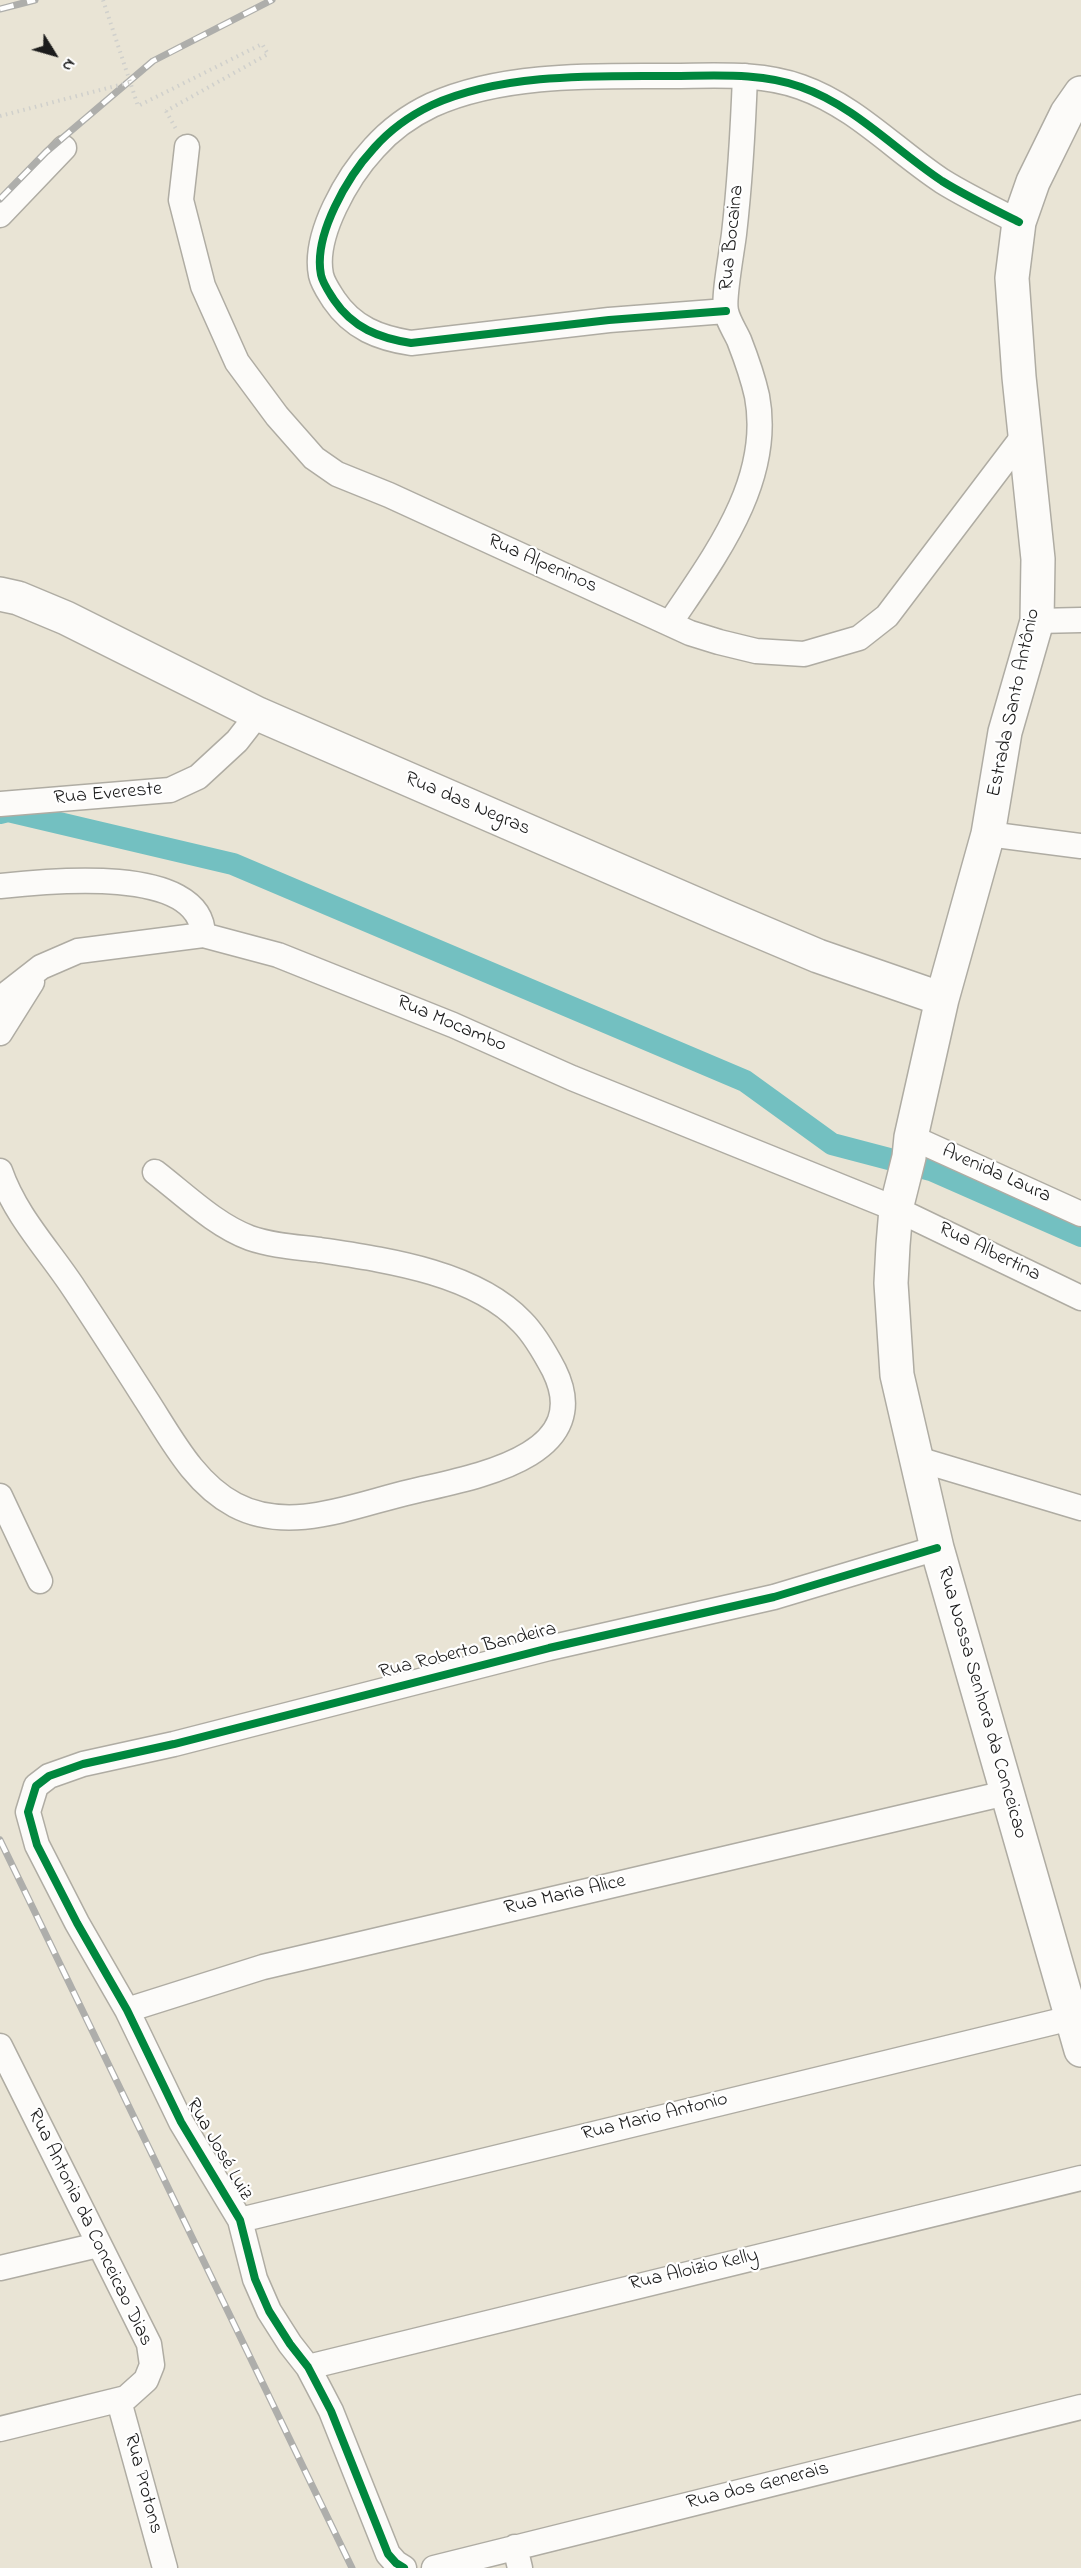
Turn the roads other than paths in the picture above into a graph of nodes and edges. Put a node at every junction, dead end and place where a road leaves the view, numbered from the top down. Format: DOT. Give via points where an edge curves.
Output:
graph roads {
  1 [pos="745,76"];
  2 [pos="1081,93"];
  3 [pos="187,147"];
  4 [pos="64,148"];
  5 [pos="0,215"];
  6 [pos="1019,222"];
  7 [pos="726,311"];
  8 [pos="1025,434"];
  9 [pos="0,594"];
  10 [pos="1081,620"];
  11 [pos="1037,621"];
  12 [pos="670,623"];
  13 [pos="258,714"];
  14 [pos="0,804"];
  15 [pos="988,834"];
  16 [pos="1081,846"];
  17 [pos="0,886"];
  18 [pos="203,935"];
  19 [pos="41,967"];
  20 [pos="0,999"];
  21 [pos="942,999"];
  22 [pos="0,1033"];
  23 [pos="910,1147"];
  24 [pos="0,1171"];
  25 [pos="155,1172"];
  26 [pos="898,1201"];
  27 [pos="1081,1214"];
  28 [pos="1081,1298"];
  29 [pos="914,1458"];
  30 [pos="0,1496"];
  31 [pos="1081,1508"];
  32 [pos="937,1548"];
  33 [pos="40,1581"];
  34 [pos="1006,1793"];
  35 [pos="28,1812"];
  36 [pos="127,2010"];
  37 [pos="1071,2018"];
  38 [pos="0,2046"];
  39 [pos="1081,2050"];
  40 [pos="1081,2178"];
  41 [pos="240,2220"];
  42 [pos="98,2245"];
  43 [pos="0,2268"];
  44 [pos="308,2367"];
  45 [pos="119,2401"];
  46 [pos="1081,2407"];
  47 [pos="0,2429"];
  48 [pos="517,2558"];
  49 [pos="165,2568"];
  50 [pos="404,2568"];
  51 [pos="435,2568"];
  1 -- 6 [label="street" via="800,87 828,99 943,181"];
  1 -- 7 [label="street, Rua Bocaina"];
  1 -- 7 [label="street" via="557,78 473,90 432,105 386,135 372,149 336,204 321,252 320,274 342,313 361,328 411,344 609,320"];
  2 -- 6 [label="main road, Estrada Santo Antônio" via="1033,182"];
  3 -- 12 [label="street, Rua Alpeninos" via="181,200 203,286 237,362 314,458 337,474"];
  4 -- 5 [label="street"];
  6 -- 8 [label="main road, Estrada Santo Antônio" via="1012,278"];
  7 -- 12 [label="street, Rua Bocaina" via="740,341 756,395 759,425 754,471 736,516"];
  8 -- 11 [label="main road, Estrada Santo Antônio" via="1038,559"];
  8 -- 12 [label="street, Rua Alpeninos" via="888,616 859,638 804,654 776,653 719,642"];
  9 -- 13 [label="main road, Rua das Negras" via="66,618"];
  10 -- 11 [label="street"];
  11 -- 15 [label="main road, Estrada Santo Antônio" via="1005,732"];
  13 -- 14 [label="street, Rua Evereste" via="237,741 198,777 170,790"];
  13 -- 21 [label="main road, Rua das Negras" via="818,956"];
  15 -- 16 [label="street"];
  15 -- 21 [label="main road, Estrada Santo Antônio"];
  17 -- 18 [label="street" via="82,879 140,884 189,905 203,923"];
  18 -- 19 [label="street, Rua Mocambo" via="78,951"];
  18 -- 26 [label="street, Rua Mocambo" via="278,956 453,1025 583,1082"];
  19 -- 20 [label="street, Rua Mocambo"];
  19 -- 22 [label="street"];
  21 -- 23 [label="main road, Estrada Santo Antônio"];
  23 -- 26 [label="main road, Estrada Santo Antônio"];
  23 -- 27 [label="street, Avenida Laura"];
  24 -- 25 [label="street" via="14,1204 182,1455 213,1491 235,1506 285,1518 339,1511 481,1475 538,1450 550,1438 562,1410 563,1394 545,1352 524,1323 503,1304 482,1291 405,1265 279,1246 250,1237 232,1230"];
  26 -- 28 [label="street, Rua Albertina"];
  26 -- 29 [label="main road, Rua Nossa Senhora da Conceicao" via="891,1283 897,1375"];
  29 -- 31 [label="street"];
  29 -- 32 [label="main road, Rua Nossa Senhora da Conceicao"];
  30 -- 33 [label="street"];
  32 -- 34 [label="main road, Rua Nossa Senhora da Conceicao"];
  32 -- 35 [label="street, Rua Roberto Bandeira" via="774,1598 549,1648 83,1764 49,1776 36,1786"];
  34 -- 36 [label="street, Rua Maria Alice" via="263,1967"];
  34 -- 37 [label="main road, Rua Nossa Senhora da Conceicao"];
  35 -- 36 [label="street, Rua José Luiz" via="37,1845"];
  36 -- 41 [label="street, Rua José Luiz" via="181,2122"];
  37 -- 39 [label="main road, Rua Nossa Senhora da Conceicao"];
  37 -- 41 [label="street, Rua Mario Antonio"];
  38 -- 42 [label="street, Rua Antonia da Conceicao Dias"];
  40 -- 44 [label="street, Rua Aloizio Kelly"];
  41 -- 44 [label="street, Rua José Luiz" via="255,2279 269,2311"];
  42 -- 43 [label="street"];
  42 -- 45 [label="street, Rua Antonia da Conceicao Dias" via="149,2344 152,2365 146,2380"];
  44 -- 50 [label="street, Rua José Luiz" via="352,2460 388,2554"];
  45 -- 47 [label="street"];
  45 -- 49 [label="street, Rua Protons"];
  46 -- 48 [label="street, Rua dos Generais"];
  48 -- 51 [label="street, Rua dos Generais"];
}
